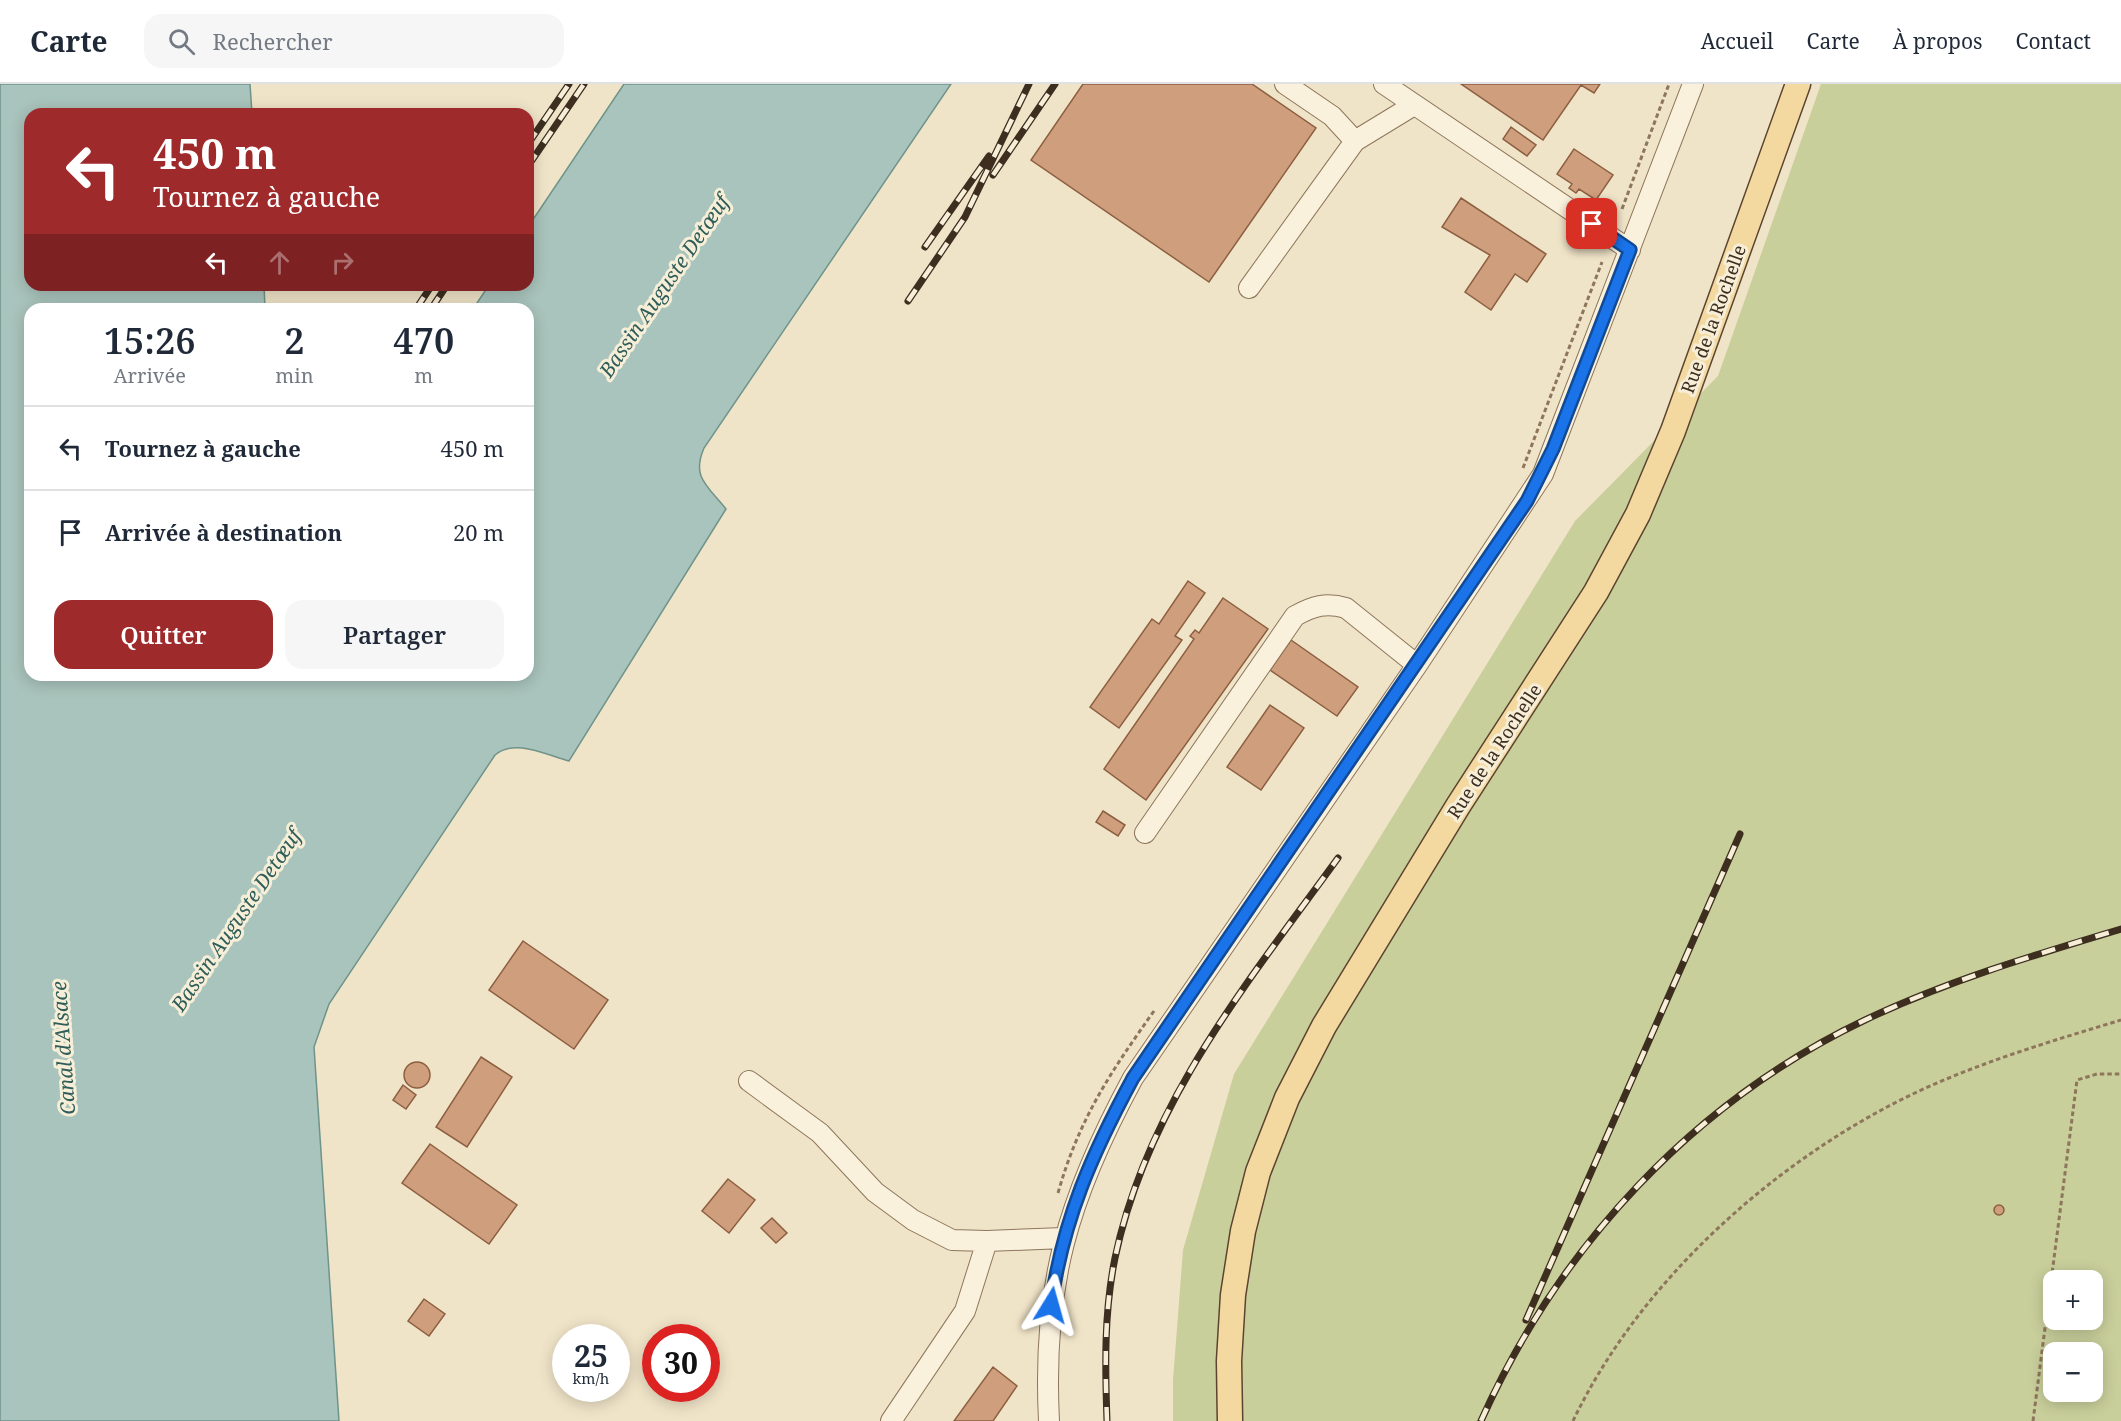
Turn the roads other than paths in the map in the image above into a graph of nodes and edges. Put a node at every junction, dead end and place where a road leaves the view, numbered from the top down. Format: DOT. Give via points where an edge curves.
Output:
graph roads {
  1 [pos="1285,84"];
  2 [pos="1384,84"];
  3 [pos="1693,84"];
  4 [pos="1798,84"];
  5 [pos="1414,105"];
  6 [pos="1355,141"];
  7 [pos="1630,250"];
  8 [pos="1249,288"];
  9 [pos="1417,665"];
  10 [pos="1145,833"];
  11 [pos="749,1081"];
  12 [pos="1064,1238"];
  13 [pos="987,1241"];
  14 [pos="891,1421"];
  15 [pos="1048,1421"];
  16 [pos="1230,1421"];
  1 -- 6 [label="street" via="1332,116"];
  2 -- 5 [label="street"];
  3 -- 7 [label="street"];
  4 -- 16 [label="main road, Rue de la Rochelle" via="1673,431 1638,514 1596,592 1458,806 1324,1026 1287,1098 1258,1172 1243,1231 1232,1306"];
  5 -- 6 [label="street"];
  5 -- 7 [label="street"];
  6 -- 8 [label="street"];
  7 -- 9 [label="street" via="1543,474"];
  9 -- 10 [label="street" via="1346,608 1318,605 1294,616"];
  9 -- 12 [label="street" via="1133,1078 1100,1139"];
  11 -- 13 [label="street" via="820,1133 875,1192 913,1220 952,1240"];
  12 -- 13 [label="street"];
  12 -- 15 [label="street" via="1048,1322"];
  13 -- 14 [label="street" via="965,1311"];
}
